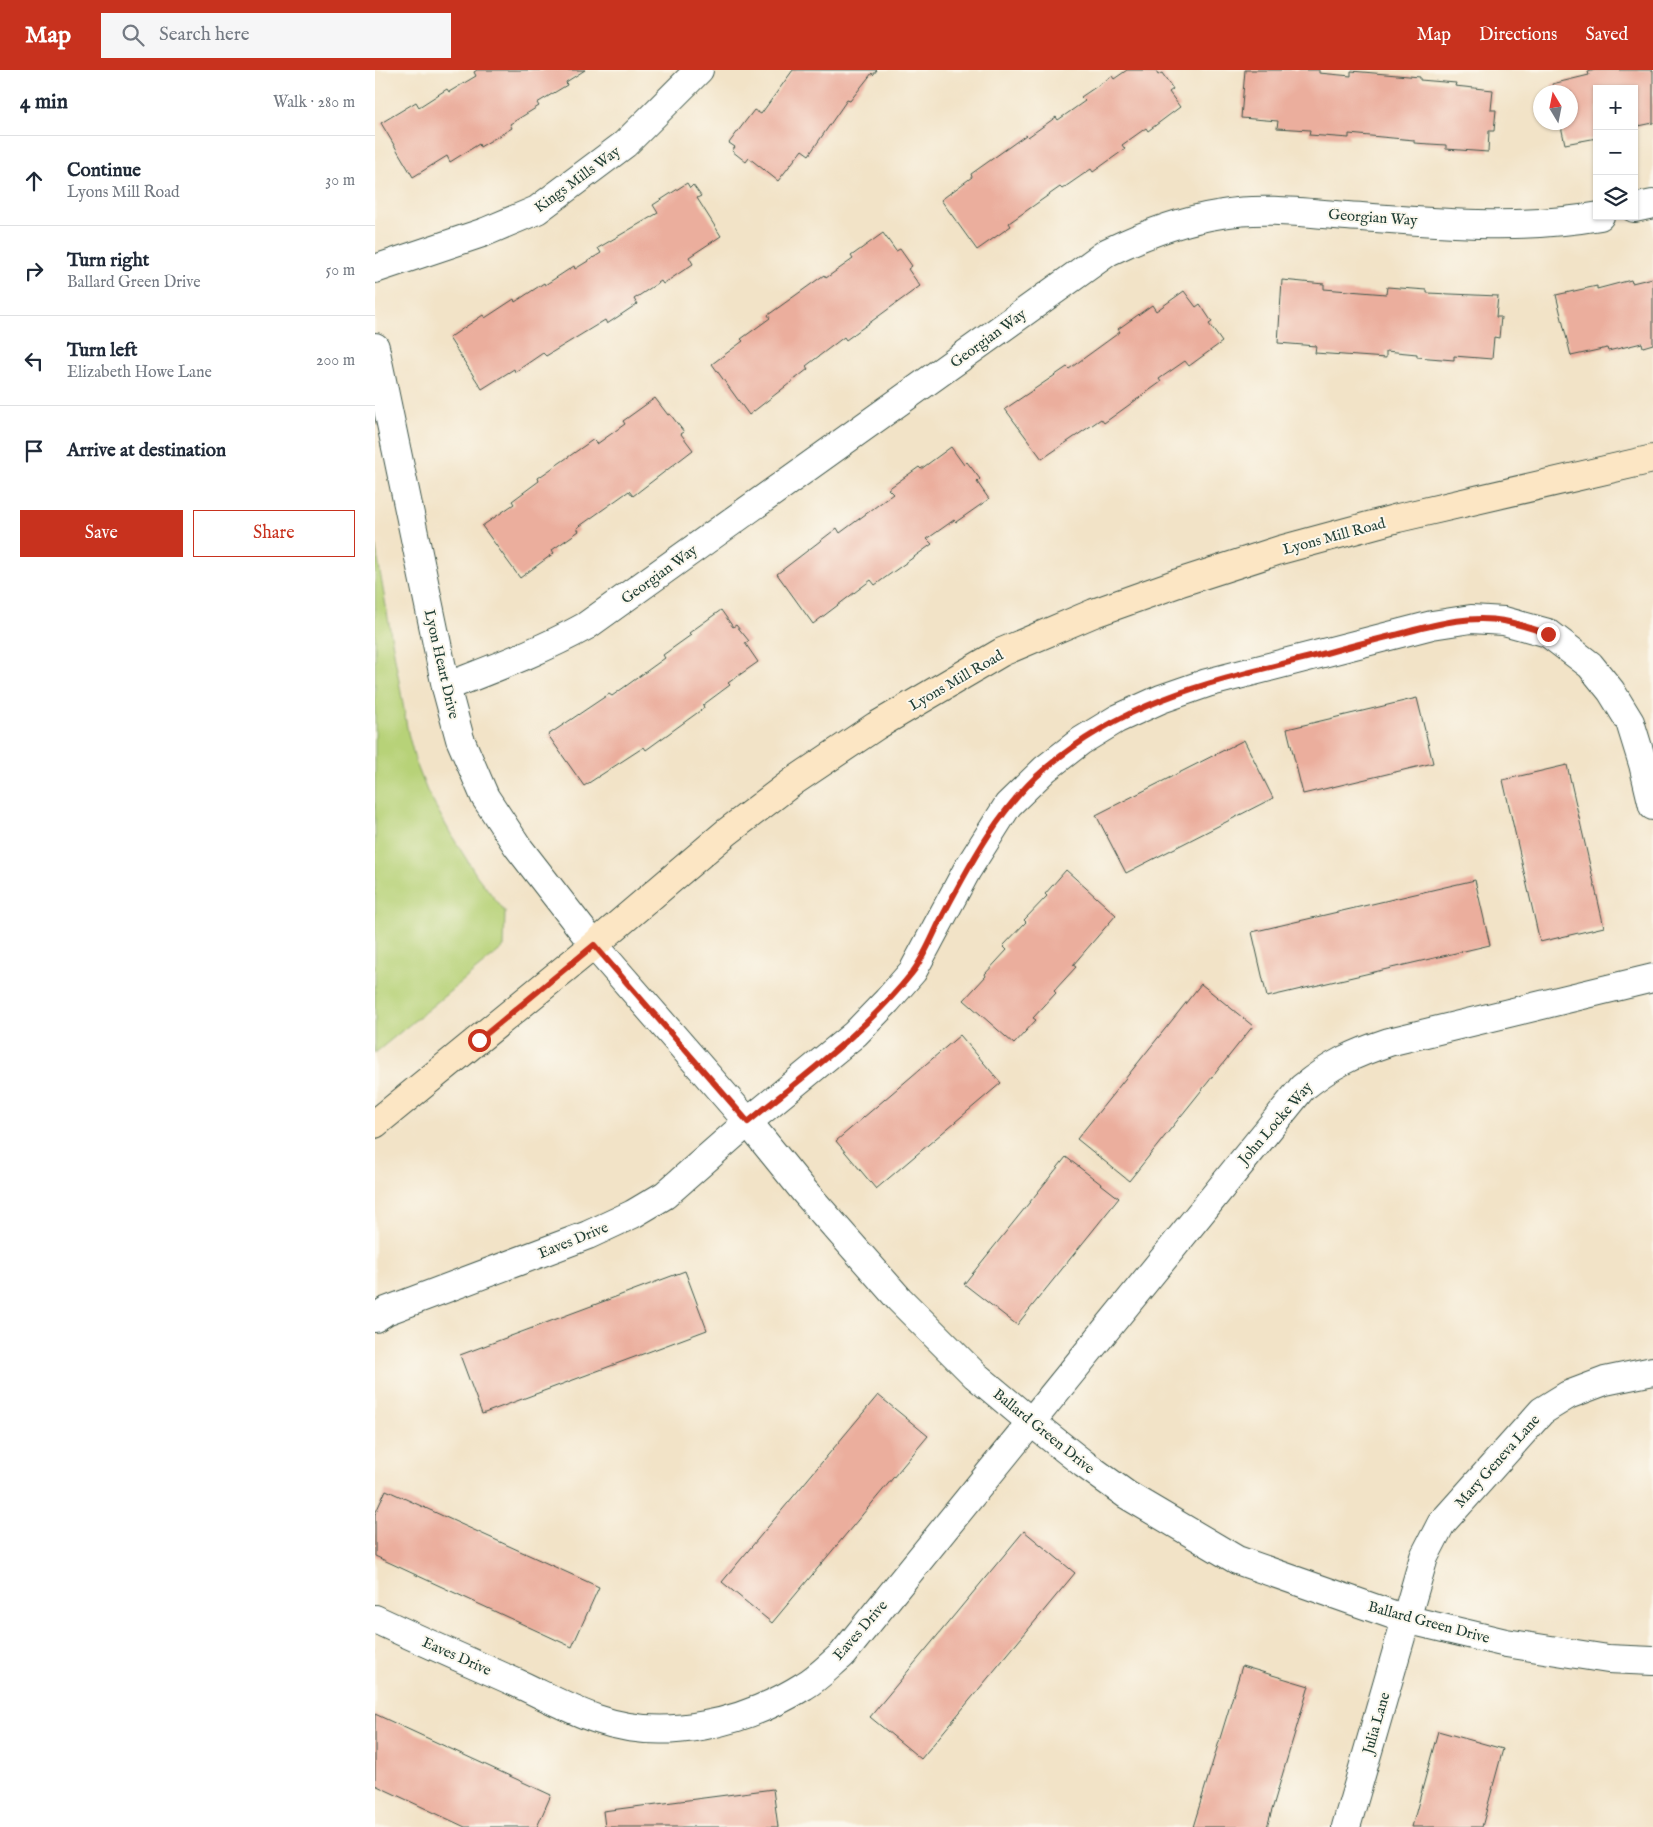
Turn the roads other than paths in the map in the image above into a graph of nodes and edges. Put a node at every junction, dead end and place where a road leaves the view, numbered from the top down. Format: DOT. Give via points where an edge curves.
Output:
graph roads {
  1 [pos="699,70"];
  2 [pos="1653,204"];
  3 [pos="1638,207"];
  4 [pos="1593,217"];
  5 [pos="375,269"];
  6 [pos="375,348"];
  7 [pos="1653,459"];
  8 [pos="446,687"];
  9 [pos="1653,806"];
  10 [pos="594,945"];
  11 [pos="1653,978"];
  12 [pos="748,1122"];
  13 [pos="375,1124"];
  14 [pos="375,1318"];
  15 [pos="1653,1371"];
  16 [pos="1031,1422"];
  17 [pos="375,1619"];
  18 [pos="1405,1619"];
  19 [pos="1653,1661"];
  20 [pos="1346,1827"];
  1 -- 5 [label="street, Kings Mills Way" via="625,144 537,210 485,232"];
  2 -- 3 [label="street"];
  4 -- 8 [label="street, Georgian Way" via="1541,224 1482,225 1281,211 1224,213 1147,234 1108,252 586,626 524,657"];
  6 -- 8 [label="street, Lyon Heart Drive"];
  7 -- 10 [label="main road, Lyons Mill Road" via="1398,518 1280,550 1094,613 1002,652 875,726 794,781 727,832"];
  8 -- 10 [label="street, Lyon Heart Drive" via="460,739 485,797 518,847"];
  9 -- 12 [label="street, Eaves Drive" via="1630,722 1601,678 1590,665 1548,634 1504,621 1471,619 1432,625 1207,683 1161,699 1117,719 1081,741 1045,769 1008,806 967,870 913,971 855,1034"];
  10 -- 12 [label="street, Ballard Green Drive"];
  10 -- 13 [label="main road, Lyons Mill Road"];
  11 -- 16 [label="street, John Locke Way" via="1389,1042 1357,1053 1324,1070 1302,1088"];
  12 -- 14 [label="street, Eaves Drive" via="665,1195 633,1214 588,1235 386,1311"];
  12 -- 16 [label="street, Ballard Green Drive" via="899,1299 975,1375"];
  15 -- 18 [label="street, Mary Geneva Lane" via="1605,1381 1568,1395 1541,1411 1441,1524 1424,1557"];
  16 -- 17 [label="street, Eaves Drive" via="842,1655 806,1685 740,1718 673,1729 641,1729 597,1720"];
  16 -- 18 [label="street, Ballard Green Drive" via="1127,1495 1237,1560"];
  18 -- 19 [label="street, Ballard Green Drive" via="1505,1643 1609,1659"];
  18 -- 20 [label="street, Julia Lane"];
}
